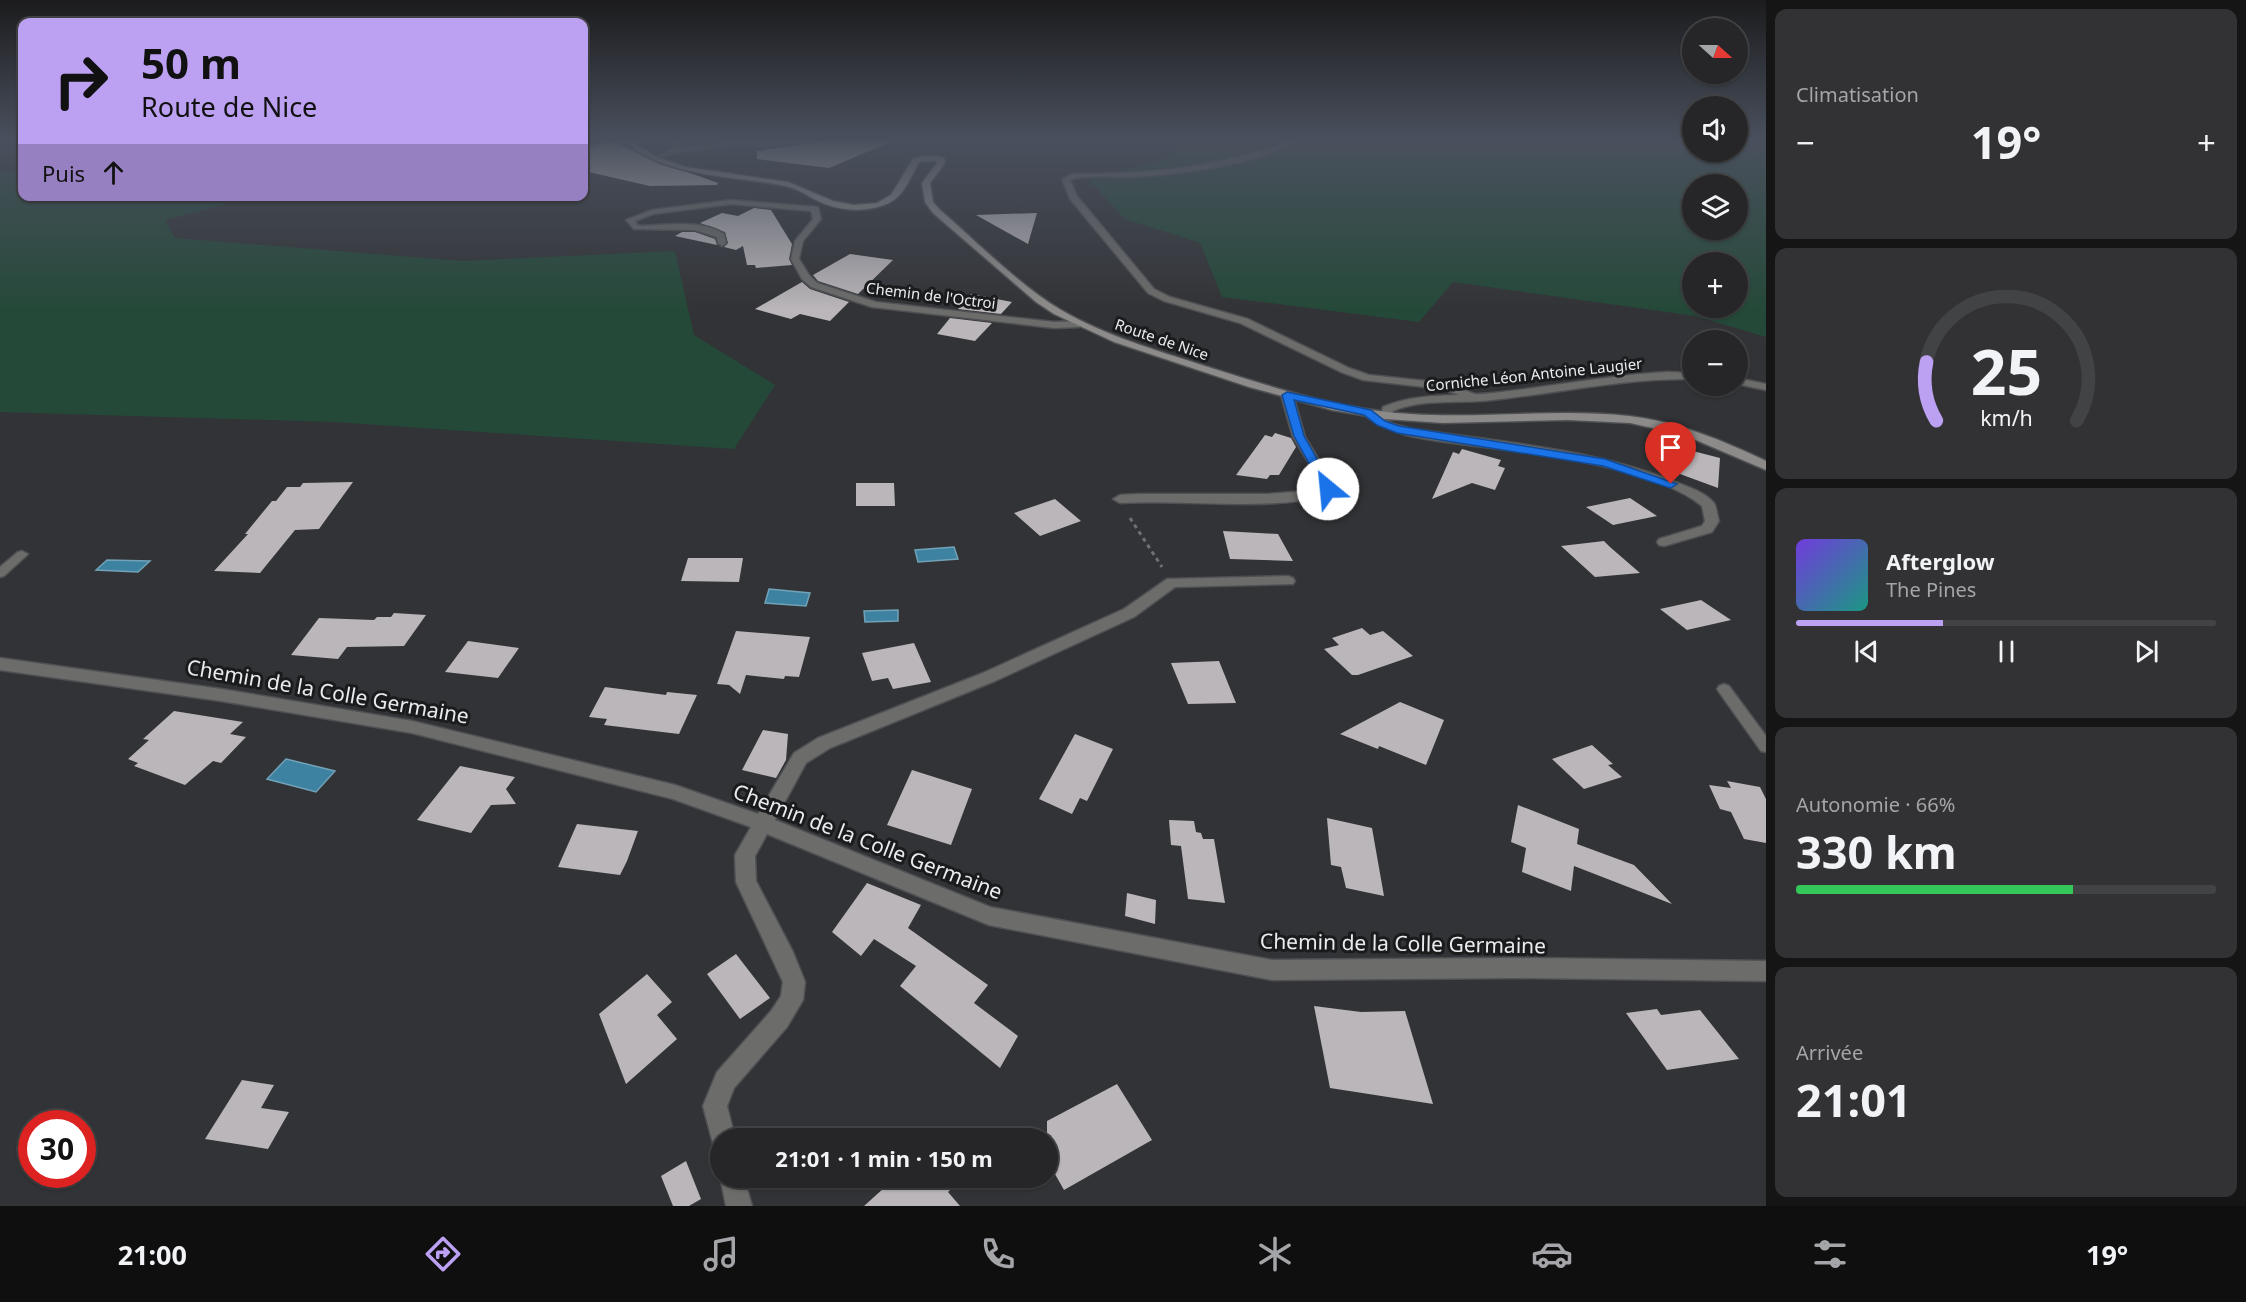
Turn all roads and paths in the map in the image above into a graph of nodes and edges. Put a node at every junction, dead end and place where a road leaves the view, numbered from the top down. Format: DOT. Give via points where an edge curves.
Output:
graph roads {
  1 [pos="818,197"];
  2 [pos="891,197"];
  3 [pos="928,197"];
  4 [pos="1075,197"];
  5 [pos="828,203"];
  6 [pos="815,209"];
  7 [pos="722,243"];
  8 [pos="1079,324"];
  9 [pos="1682,376"];
  10 [pos="1748,383"];
  11 [pos="1766,387"];
  12 [pos="1287,395"];
  13 [pos="1476,398"];
  14 [pos="1368,413"];
  15 [pos="1387,415"];
  16 [pos="1766,466"];
  17 [pos="1120,499"];
  18 [pos="1664,542"];
  19 [pos="22,554"];
  20 [pos="0,573"];
  21 [pos="1288,581"];
  22 [pos="1173,582"];
  23 [pos="0,664"];
  24 [pos="1724,688"];
  25 [pos="1766,747"];
  26 [pos="764,824"];
  27 [pos="1766,971"];
  28 [pos="720,1128"];
  29 [pos="734,1188"];
  30 [pos="739,1206"];
  1 -- 5 [label="main road, Route de Nice"];
  2 -- 5 [label="main road, Route de Nice" via="883,203 849,207"];
  3 -- 8 [label="main road, Route de Nice" via="936,211 1039,300"];
  4 -- 13 [label="street" via="1151,291 1244,321 1367,378 1445,386"];
  5 -- 6 [label="street"];
  6 -- 7 [label="street" via="731,202 652,212 630,220 634,227 642,228 712,230 721,236"];
  6 -- 8 [label="street, Chemin de l'Octroi" via="817,219 799,241 795,259 814,285 897,309 1054,325"];
  8 -- 12 [label="main road, Route de Nice"];
  9 -- 13 [label="street, Corniche Léon Antoine Laugier" via="1642,376"];
  10 -- 11 [label="street"];
  12 -- 14 [label="main road, Route de Nice"];
  12 -- 17 [label="street" via="1299,436 1328,492 1227,499"];
  13 -- 15 [label="street, Corniche Léon Antoine Laugier" via="1402,403 1387,409"];
  14 -- 15 [label="main road, Route de Nice"];
  14 -- 18 [label="street" via="1389,427 1412,433 1605,462 1688,491 1708,505 1712,521 1707,529"];
  15 -- 16 [label="main road, Route de Nice" via="1438,419 1571,416 1625,419 1701,436"];
  17 -- 22 [label="path"];
  19 -- 20 [label="lane"];
  21 -- 22 [label="street"];
  22 -- 26 [label="street" via="1129,613 989,677 824,743 800,758"];
  23 -- 26 [label="street, Chemin de la Colle Germaine" via="412,727 675,792"];
  24 -- 25 [label="lane"];
  26 -- 27 [label="street, Chemin de la Colle Germaine" via="989,916 1272,970"];
  26 -- 28 [label="street" via="745,855 746,882 794,982 792,1000 724,1080 715,1106"];
  29 -- 30 [label="street"];
}
